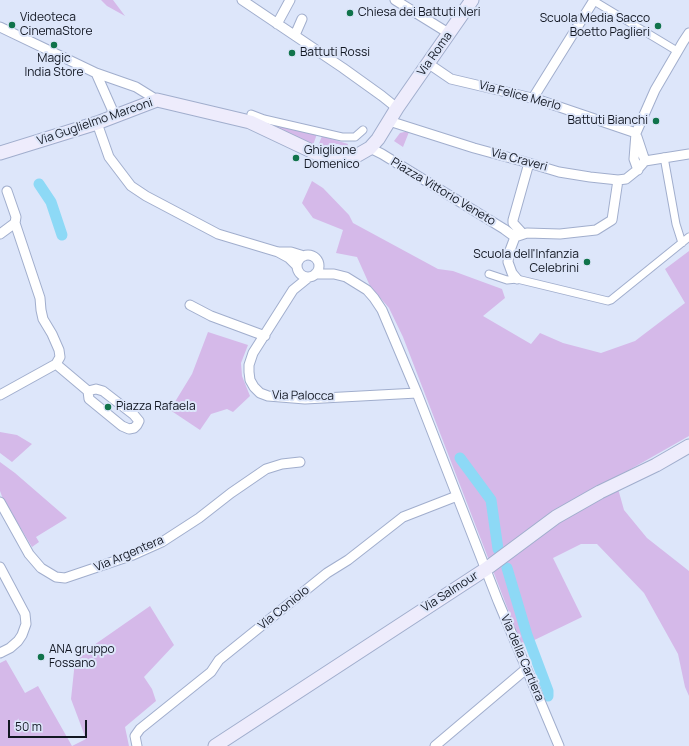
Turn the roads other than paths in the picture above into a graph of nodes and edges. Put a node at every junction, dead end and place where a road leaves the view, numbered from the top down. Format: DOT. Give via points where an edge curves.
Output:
graph roads {
  1 [pos="242,0"];
  2 [pos="290,0"];
  3 [pos="395,0"];
  4 [pos="472,0"];
  5 [pos="594,0"];
  6 [pos="302,19"];
  7 [pos="277,24"];
  8 [pos="0,27"];
  9 [pos="689,33"];
  10 [pos="450,34"];
  11 [pos="295,35"];
  12 [pos="677,51"];
  13 [pos="428,64"];
  14 [pos="96,73"];
  15 [pos="533,98"];
  16 [pos="157,100"];
  17 [pos="397,108"];
  18 [pos="251,114"];
  19 [pos="115,116"];
  20 [pos="389,121"];
  21 [pos="97,123"];
  22 [pos="363,130"];
  23 [pos="636,133"];
  24 [pos="370,148"];
  25 [pos="0,153"];
  26 [pos="689,154"];
  27 [pos="664,158"];
  28 [pos="645,161"];
  29 [pos="529,163"];
  30 [pos="638,170"];
  31 [pos="618,180"];
  32 [pos="7,191"];
  33 [pos="15,223"];
  34 [pos="0,234"];
  35 [pos="519,236"];
  36 [pos="689,237"];
  37 [pos="682,243"];
  38 [pos="278,252"];
  39 [pos="304,256"];
  40 [pos="318,264"];
  41 [pos="297,269"];
  42 [pos="334,274"];
  43 [pos="489,274"];
  44 [pos="312,276"];
  45 [pos="517,279"];
  46 [pos="293,290"];
  47 [pos="190,305"];
  48 [pos="265,336"];
  49 [pos="56,364"];
  50 [pos="88,391"];
  51 [pos="417,393"];
  52 [pos="0,395"];
  53 [pos="689,446"];
  54 [pos="300,462"];
  55 [pos="456,496"];
  56 [pos="0,502"];
  57 [pos="0,568"];
  58 [pos="486,569"];
  59 [pos="0,653"];
  60 [pos="526,669"];
  61 [pos="136,746"];
  62 [pos="215,746"];
  63 [pos="435,746"];
  64 [pos="559,746"];
  1 -- 7 [label="street"];
  2 -- 7 [label="street"];
  3 -- 10 [label="street"];
  4 -- 10 [label="main road, Via Roma"];
  5 -- 12 [label="street"];
  5 -- 15 [label="street"];
  6 -- 11 [label="street"];
  7 -- 11 [label="street"];
  8 -- 14 [label="street"];
  9 -- 12 [label="street"];
  10 -- 13 [label="main road, Via Roma"];
  11 -- 17 [label="street"];
  12 -- 23 [label="street" via="655,90"];
  13 -- 15 [label="street, Via Felice Merlo" via="451,79"];
  13 -- 17 [label="main road, Via Roma"];
  14 -- 16 [label="street" via="136,87"];
  14 -- 19 [label="street"];
  15 -- 23 [label="street, Via Felice Merlo"];
  16 -- 19 [label="main road, Via Guglielmo Marconi"];
  16 -- 24 [label="main road, Via Guglielmo Marconi" via="250,122 324,157 347,158"];
  17 -- 20 [label="main road, Via Guglielmo Marconi"];
  18 -- 22 [label="street" via="342,137 355,137"];
  19 -- 21 [label="main road, Via Guglielmo Marconi"];
  20 -- 24 [label="main road, Via Guglielmo Marconi"];
  20 -- 29 [label="street, Via Craveri"];
  21 -- 25 [label="main road, Via Guglielmo Marconi"];
  21 -- 38 [label="street" via="109,157 131,186 218,234"];
  23 -- 28 [label="street"];
  23 -- 30 [label="street" via="634,159"];
  24 -- 35 [label="street, Piazza Vittorio Veneto"];
  26 -- 27 [label="street"];
  27 -- 28 [label="street"];
  27 -- 37 [label="street"];
  28 -- 30 [label="street"];
  29 -- 31 [label="street, Via Craveri" via="560,172"];
  29 -- 35 [label="street" via="513,220"];
  30 -- 31 [label="street"];
  31 -- 35 [label="street" via="612,220 596,230"];
  32 -- 33 [label="street" via="16,217"];
  33 -- 34 [label="street"];
  33 -- 49 [label="street" via="40,298 44,319 59,350 60,357"];
  35 -- 45 [label="street" via="509,253 508,262"];
  36 -- 37 [label="street"];
  37 -- 45 [label="street" via="608,301"];
  38 -- 39 [label="street"];
  38 -- 41 [label="street" via="289,258"];
  39 -- 40 [label="street" via="316,258"];
  39 -- 41 [label="street, Via Palocca" via="299,259"];
  40 -- 42 [label="street"];
  40 -- 44 [label="street" via="319,268"];
  41 -- 44 [label="street" via="303,276"];
  41 -- 46 [label="street, Via Palocca"];
  42 -- 44 [label="street"];
  42 -- 51 [label="street" via="346,277 367,290 379,305"];
  43 -- 45 [label="street" via="507,280"];
  44 -- 46 [label="street, Via Palocca"];
  46 -- 48 [label="street, Via Palocca"];
  47 -- 48 [label="street" via="211,316"];
  48 -- 51 [label="street, Via Palocca" via="251,359 249,372 250,380 260,393 305,399"];
  49 -- 50 [label="street"];
  49 -- 52 [label="street"];
  50 -- 50 [label="street" via="89,399 122,426 129,429 137,425 139,421 134,415 102,391"];
  51 -- 55 [label="street"];
  53 -- 58 [label="main road, Via Salmour" via="656,466 600,492 556,517"];
  54 -- 56 [label="street, Via Argentera" via="266,469 162,542 133,555 65,578 56,578 41,568 29,554"];
  55 -- 58 [label="street"];
  55 -- 61 [label="street, Via Coniolo" via="403,517 348,560 326,573 219,660 211,672 140,729 135,736"];
  57 -- 59 [label="street" via="25,614 26,624 18,641"];
  58 -- 60 [label="street, Via della Cartiera"];
  58 -- 62 [label="main road, Via Salmour"];
  60 -- 63 [label="street"];
  60 -- 64 [label="street, Via della Cartiera"];
}
